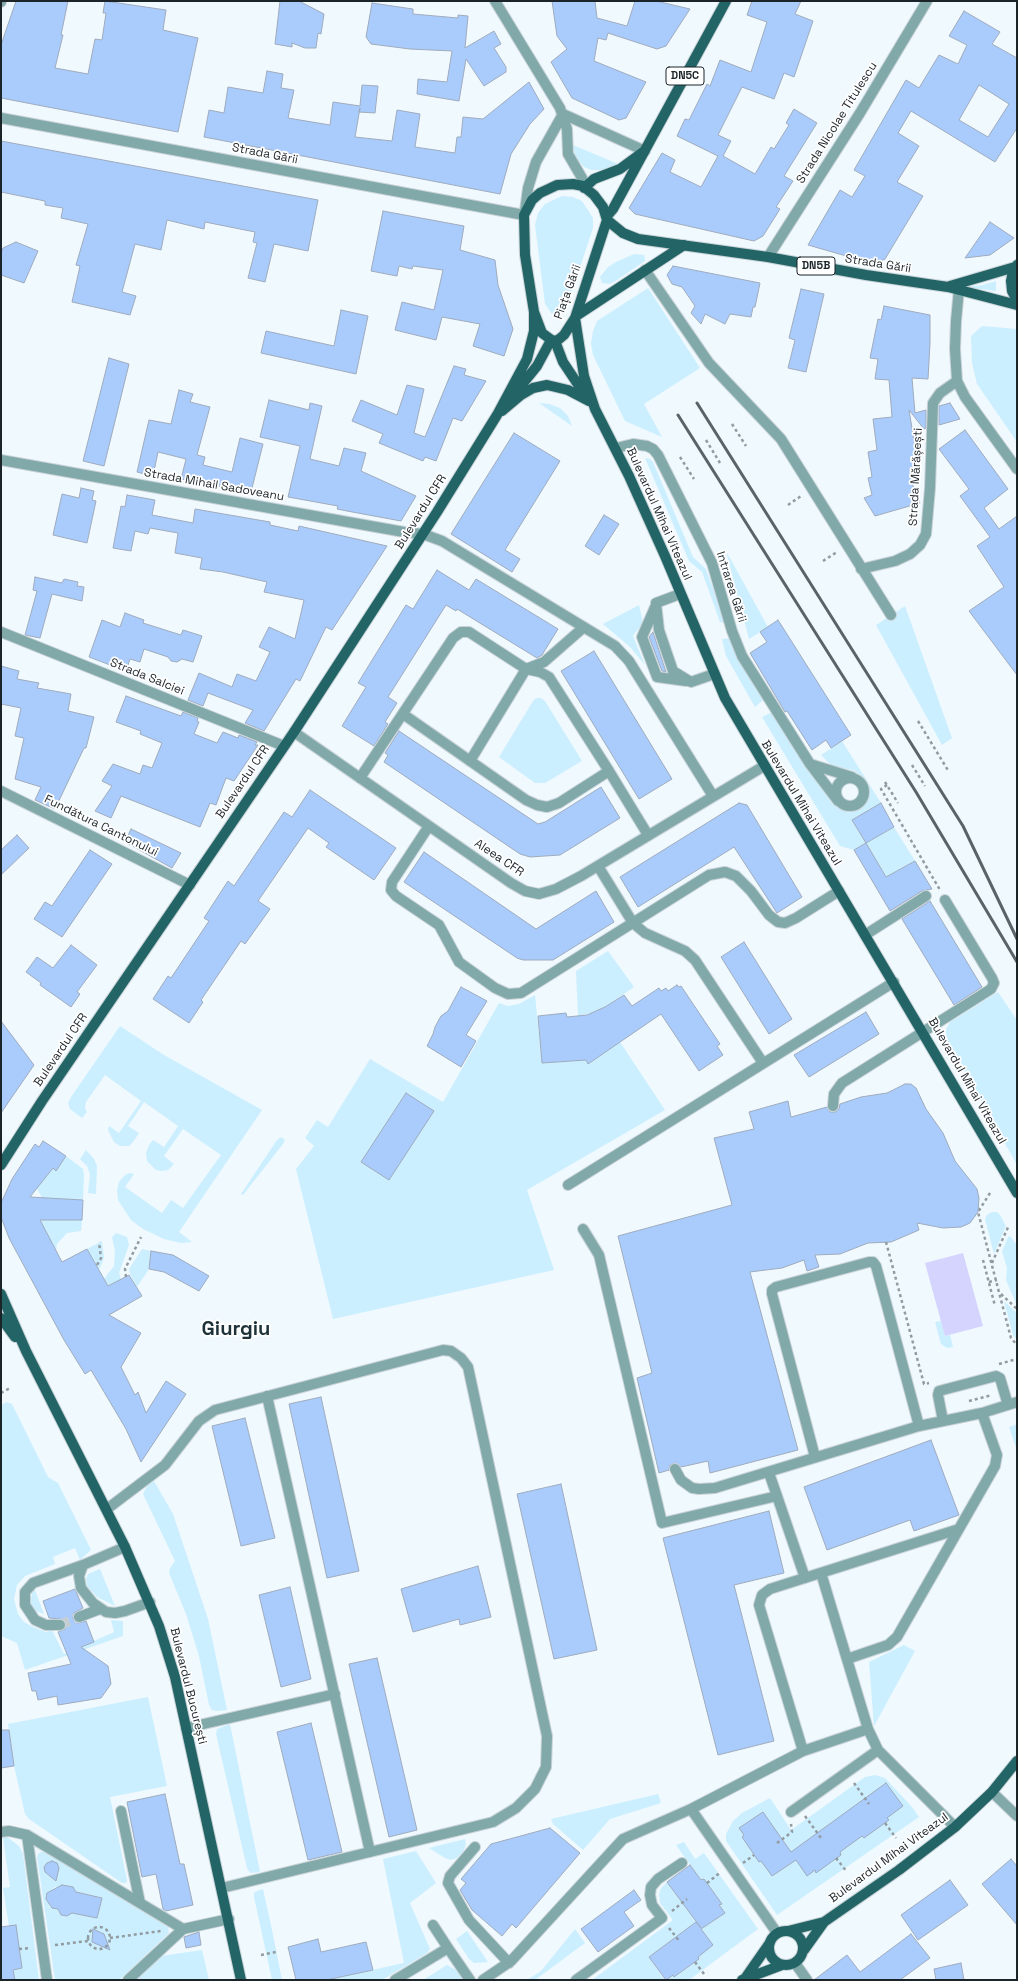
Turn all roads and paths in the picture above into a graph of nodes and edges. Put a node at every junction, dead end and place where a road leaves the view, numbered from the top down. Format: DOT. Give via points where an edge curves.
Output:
graph roads {
  1 [pos="495,1"];
  2 [pos="726,1"];
  3 [pos="927,1"];
  4 [pos="563,114"];
  5 [pos="1,118"];
  6 [pos="645,151"];
  7 [pos="583,187"];
  8 [pos="524,213"];
  9 [pos="607,218"];
  10 [pos="684,245"];
  11 [pos="768,257"];
  12 [pos="1016,266"];
  13 [pos="645,270"];
  14 [pos="948,287"];
  15 [pos="959,289"];
  16 [pos="1017,300"];
  17 [pos="1017,304"];
  18 [pos="534,312"];
  19 [pos="575,317"];
  20 [pos="553,341"];
  21 [pos="957,381"];
  22 [pos="589,401"];
  23 [pos="595,409"];
  24 [pos="497,415"];
  25 [pos="732,424"];
  26 [pos="706,440"];
  27 [pos="746,446"];
  28 [pos="616,448"];
  29 [pos="680,457"];
  30 [pos="1,460"];
  31 [pos="720,463"];
  32 [pos="1017,469"];
  33 [pos="694,479"];
  34 [pos="423,534"];
  35 [pos="861,568"];
  36 [pos="680,594"];
  37 [pos="656,603"];
  38 [pos="891,616"];
  39 [pos="584,626"];
  40 [pos="1,632"];
  41 [pos="526,669"];
  42 [pos="714,674"];
  43 [pos="691,682"];
  44 [pos="403,714"];
  45 [pos="918,721"];
  46 [pos="294,732"];
  47 [pos="284,746"];
  48 [pos="470,761"];
  49 [pos="810,764"];
  50 [pos="912,764"];
  51 [pos="764,766"];
  52 [pos="609,771"];
  53 [pos="949,772"];
  54 [pos="360,778"];
  55 [pos="852,778"];
  56 [pos="884,782"];
  57 [pos="887,785"];
  58 [pos="925,786"];
  59 [pos="1,791"];
  60 [pos="714,796"];
  61 [pos="838,801"];
  62 [pos="898,803"];
  63 [pos="429,826"];
  64 [pos="648,835"];
  65 [pos="598,866"];
  66 [pos="190,885"];
  67 [pos="839,891"];
  68 [pos="926,896"];
  69 [pos="945,900"];
  70 [pos="633,923"];
  71 [pos="865,935"];
  72 [pos="894,982"];
  73 [pos="923,1031"];
  74 [pos="763,1063"];
  75 [pos="833,1106"];
  76 [pos="2,1162"];
  77 [pos="568,1185"];
  78 [pos="1017,1192"];
  79 [pos="990,1193"];
  80 [pos="1009,1225"];
  81 [pos="583,1229"];
  82 [pos="141,1237"];
  83 [pos="100,1242"];
  84 [pos="886,1242"];
  85 [pos="983,1260"];
  86 [pos="992,1263"];
  87 [pos="96,1265"];
  88 [pos="126,1277"];
  89 [pos="997,1280"];
  90 [pos="989,1282"];
  91 [pos="1001,1293"];
  92 [pos="1,1294"];
  93 [pos="995,1306"];
  94 [pos="1017,1309"];
  95 [pos="1,1318"];
  96 [pos="1017,1345"];
  97 [pos="26,1351"];
  98 [pos="1017,1359"];
  99 [pos="997,1364"];
  100 [pos="931,1382"];
  101 [pos="10,1388"];
  102 [pos="1004,1391"];
  103 [pos="1,1393"];
  104 [pos="267,1396"];
  105 [pos="962,1403"];
  106 [pos="1013,1404"];
  107 [pos="982,1413"];
  108 [pos="943,1421"];
  109 [pos="919,1426"];
  110 [pos="816,1457"];
  111 [pos="675,1468"];
  112 [pos="769,1473"];
  113 [pos="776,1496"];
  114 [pos="106,1509"];
  115 [pos="959,1529"];
  116 [pos="125,1547"];
  117 [pos="83,1565"];
  118 [pos="821,1573"];
  119 [pos="805,1578"];
  120 [pos="150,1602"];
  121 [pos="100,1609"];
  122 [pos="79,1617"];
  123 [pos="60,1625"];
  124 [pos="847,1659"];
  125 [pos="335,1694"];
  126 [pos="186,1728"];
  127 [pos="868,1729"];
  128 [pos="878,1750"];
  129 [pos="803,1751"];
  130 [pos="1017,1761"];
  131 [pos="847,1773"];
  132 [pos="992,1792"];
  133 [pos="869,1804"];
  134 [pos="691,1809"];
  135 [pos="795,1809"];
  136 [pos="121,1811"];
  137 [pos="1017,1816"];
  138 [pos="885,1823"];
  139 [pos="955,1827"];
  140 [pos="1,1832"];
  141 [pos="27,1835"];
  142 [pos="821,1838"];
  143 [pos="896,1838"];
  144 [pos="777,1844"];
  145 [pos="475,1847"];
  146 [pos="370,1852"];
  147 [pos="836,1858"];
  148 [pos="682,1863"];
  149 [pos="729,1866"];
  150 [pos="847,1872"];
  151 [pos="707,1883"];
  152 [pos="222,1888"];
  153 [pos="687,1899"];
  154 [pos="140,1903"];
  155 [pos="662,1918"];
  156 [pos="229,1919"];
  157 [pos="824,1922"];
  158 [pos="433,1925"];
  159 [pos="183,1928"];
  160 [pos="788,1931"];
  161 [pos="777,1933"];
  162 [pos="110,1938"];
  163 [pos="680,1942"];
  164 [pos="769,1944"];
  165 [pos="448,1948"];
  166 [pos="804,1950"];
  167 [pos="276,1952"];
  168 [pos="261,1955"];
  169 [pos="695,1962"];
  170 [pos="509,1963"];
  171 [pos="795,1963"];
  172 [pos="782,1965"];
  173 [pos="704,1974"];
  174 [pos="744,1979"];
  175 [pos="46,1980"];
  176 [pos="128,1980"];
  177 [pos="241,1980"];
  178 [pos="394,1980"];
  179 [pos="470,1980"];
  180 [pos="483,1980"];
  181 [pos="576,1980"];
  182 [pos="807,1980"];
  1 -- 4 [label="street"];
  2 -- 6 [label="main road, DN5C"];
  3 -- 11 [label="street, Strada Nicolae Titulescu" via="860,113"];
  4 -- 6 [label="street"];
  4 -- 7 [label="street" via="567,129 568,154 582,178"];
  4 -- 8 [label="street" via="536,162"];
  5 -- 8 [label="street, Strada Gării"];
  6 -- 7 [label="main road" via="620,169 594,179"];
  6 -- 9 [label="main road, DN5C"];
  7 -- 8 [label="main road" via="573,184 548,188 535,196"];
  7 -- 9 [label="main road" via="597,199"];
  8 -- 18 [label="main road, Piața Gării" via="525,255"];
  9 -- 10 [label="main road, Strada Gării / DN5B" via="619,230 633,238"];
  9 -- 19 [label="main road, Piața Gării"];
  10 -- 11 [label="main road, Strada Gării / DN5B"];
  10 -- 13 [label="main road"];
  11 -- 14 [label="main road, Strada Gării / DN5B"];
  12 -- 14 [label="main road, DN5B"];
  12 -- 16 [label="main road, DN5B" via="1011,281 1012,291"];
  13 -- 19 [label="main road"];
  13 -- 35 [label="street" via="709,363 781,440"];
  14 -- 15 [label="main road, DN5B"];
  15 -- 17 [label="main road, DN5B"];
  15 -- 21 [label="street" via="955,335"];
  18 -- 20 [label="main road, Piața Gării" via="542,333"];
  18 -- 24 [label="main road, Bulevardul CFR" via="532,346"];
  19 -- 20 [label="main road, Piața Gării" via="564,335"];
  19 -- 23 [label="main road, Bulevardul Mihai Viteazul" via="584,376"];
  20 -- 22 [label="main road, Bulevardul Mihai Viteazul" via="567,369"];
  20 -- 24 [label="main road, Bulevardul CFR" via="537,366"];
  21 -- 32 [label="street" via="965,397"];
  21 -- 35 [label="street, Strada Mărășești" via="940,393 933,403 926,534 910,554 895,561"];
  22 -- 23 [label="main road, Bulevardul Mihai Viteazul"];
  22 -- 24 [label="main road" via="568,390 547,385 533,388 521,395"];
  23 -- 28 [label="main road, Bulevardul Mihai Viteazul"];
  24 -- 34 [label="main road, Bulevardul CFR"];
  25 -- 27 [label="path"];
  26 -- 31 [label="path"];
  28 -- 36 [label="main road, Bulevardul Mihai Viteazul"];
  28 -- 49 [label="street, Intrarea Gării" via="633,444 647,446 658,455 712,563 742,656"];
  29 -- 33 [label="path"];
  30 -- 34 [label="street, Strada Mihail Sadoveanu"];
  34 -- 39 [label="street, Strada Mihail Sadoveanu" via="442,541"];
  34 -- 46 [label="main road, Bulevardul CFR"];
  35 -- 38 [label="street"];
  36 -- 37 [label="street"];
  36 -- 42 [label="main road, Bulevardul Mihai Viteazul"];
  37 -- 43 [label="street" via="659,630 673,671"];
  37 -- 43 [label="street" via="642,637 656,677"];
  39 -- 41 [label="street" via="544,662"];
  39 -- 60 [label="street, Strada Mihail Sadoveanu" via="615,646 629,661"];
  40 -- 47 [label="street, Strada Salciei"];
  41 -- 44 [label="street" via="469,632 461,632 453,638"];
  41 -- 48 [label="street"];
  41 -- 52 [label="street" via="540,672 549,678"];
  42 -- 43 [label="street"];
  42 -- 51 [label="main road, Bulevardul Mihai Viteazul"];
  44 -- 48 [label="street"];
  44 -- 54 [label="street"];
  45 -- 53 [label="path"];
  46 -- 47 [label="main road, Bulevardul CFR"];
  46 -- 54 [label="street, Aleea CFR"];
  47 -- 66 [label="main road, Bulevardul CFR"];
  48 -- 52 [label="street" via="526,800 547,807 559,803"];
  49 -- 55 [label="street"];
  49 -- 61 [label="street, Intrarea Gării"];
  50 -- 58 [label="path"];
  51 -- 60 [label="street, Aleea CFR"];
  51 -- 67 [label="main road, Bulevardul Mihai Viteazul"];
  52 -- 64 [label="street"];
  54 -- 63 [label="street, Aleea CFR"];
  55 -- 61 [label="street" via="839,782 835,791"];
  55 -- 61 [label="street" via="863,787 864,792 860,801 847,806"];
  56 -- 57 [label="path"];
  57 -- 62 [label="path"];
  57 -- 69 [label="path" via="881,789"];
  59 -- 66 [label="street, Fundătura Cantonului"];
  60 -- 64 [label="street, Aleea CFR"];
  63 -- 65 [label="street, Aleea CFR" via="525,891 539,894 556,889"];
  63 -- 70 [label="street" via="392,882 391,890 396,896 434,920 444,932 459,962 495,988 508,994 521,993"];
  64 -- 65 [label="street, Aleea CFR"];
  65 -- 70 [label="street"];
  66 -- 76 [label="main road, Bulevardul CFR"];
  67 -- 70 [label="street" via="796,918 785,923 778,922 736,876 725,872 709,875"];
  67 -- 71 [label="main road, Bulevardul Mihai Viteazul"];
  68 -- 71 [label="street"];
  69 -- 73 [label="street" via="994,983 991,989"];
  70 -- 74 [label="street" via="648,935 692,956"];
  71 -- 72 [label="main road, Bulevardul Mihai Viteazul"];
  72 -- 73 [label="main road, Bulevardul Mihai Viteazul"];
  72 -- 74 [label="street"];
  73 -- 75 [label="street" via="842,1083 834,1094"];
  73 -- 78 [label="main road, Bulevardul Mihai Viteazul"];
  74 -- 77 [label="street"];
  79 -- 86 [label="path" via="978,1212"];
  80 -- 86 [label="path"];
  81 -- 113 [label="street" via="600,1255 662,1523"];
  82 -- 88 [label="path" via="125,1269"];
  83 -- 87 [label="path" via="101,1258"];
  84 -- 100 [label="path" via="924,1384"];
  85 -- 90 [label="path"];
  86 -- 89 [label="path"];
  89 -- 90 [label="path"];
  89 -- 91 [label="path"];
  90 -- 93 [label="path"];
  91 -- 94 [label="path"];
  91 -- 96 [label="path" via="1011,1338"];
  92 -- 97 [label="main road, Bulevardul București"];
  95 -- 97 [label="main road, Bulevardul București"];
  97 -- 114 [label="main road, Bulevardul București"];
  98 -- 99 [label="path"];
  101 -- 103 [label="path"];
  102 -- 105 [label="path"];
  102 -- 106 [label="street"];
  102 -- 108 [label="street" via="997,1376 941,1390 938,1395"];
  104 -- 114 [label="street" via="207,1414 165,1465"];
  104 -- 125 [label="street"];
  104 -- 146 [label="street" via="443,1350 451,1351 468,1367 547,1736 546,1767 535,1789 516,1808 493,1822"];
  106 -- 107 [label="street"];
  107 -- 108 [label="street"];
  107 -- 115 [label="street" via="997,1459"];
  108 -- 109 [label="street"];
  109 -- 110 [label="street"];
  109 -- 110 [label="street" via="873,1262 776,1287 772,1294"];
  110 -- 112 [label="street"];
  111 -- 112 [label="street" via="681,1480 699,1490"];
  112 -- 113 [label="street"];
  113 -- 119 [label="street"];
  114 -- 116 [label="main road, Bulevardul București"];
  115 -- 118 [label="street"];
  115 -- 124 [label="street" via="894,1640 888,1645"];
  116 -- 117 [label="street"];
  116 -- 120 [label="main road, Bulevardul București"];
  117 -- 121 [label="street" via="79,1576 81,1588"];
  117 -- 123 [label="street" via="33,1583 25,1592 25,1605 35,1620 46,1625"];
  118 -- 119 [label="street"];
  118 -- 124 [label="street"];
  119 -- 129 [label="street" via="765,1592 759,1605"];
  120 -- 121 [label="street" via="115,1613"];
  120 -- 126 [label="main road, Bulevardul București" via="168,1651"];
  121 -- 122 [label="street"];
  124 -- 127 [label="street"];
  125 -- 126 [label="street"];
  125 -- 146 [label="street"];
  126 -- 152 [label="main road, Bulevardul București"];
  127 -- 128 [label="street"];
  127 -- 129 [label="street"];
  128 -- 131 [label="street"];
  128 -- 139 [label="street"];
  129 -- 134 [label="street"];
  130 -- 132 [label="main road, Bulevardul Mihai Viteazul"];
  131 -- 133 [label="path"];
  131 -- 135 [label="street"];
  132 -- 137 [label="street"];
  132 -- 139 [label="main road, Bulevardul Mihai Viteazul"];
  134 -- 149 [label="street"];
  134 -- 170 [label="street" via="623,1839"];
  135 -- 142 [label="path"];
  135 -- 144 [label="path" via="792,1832"];
  136 -- 154 [label="street"];
  138 -- 143 [label="path"];
  139 -- 157 [label="main road, Bulevardul Mihai Viteazul"];
  140 -- 141 [label="street"];
  141 -- 154 [label="street"];
  141 -- 175 [label="street"];
  145 -- 170 [label="street" via="450,1876 448,1883 469,1920"];
  146 -- 152 [label="street"];
  147 -- 150 [label="path"];
  148 -- 155 [label="street" via="651,1886 652,1905"];
  149 -- 151 [label="path"];
  149 -- 161 [label="street"];
  152 -- 156 [label="main road, Bulevardul București"];
  153 -- 155 [label="path"];
  154 -- 159 [label="street"];
  155 -- 163 [label="path"];
  155 -- 181 [label="street"];
  156 -- 159 [label="street"];
  156 -- 177 [label="main road, Bulevardul București"];
  157 -- 160 [label="main road, Bulevardul Mihai Viteazul"];
  157 -- 166 [label="main road, Bulevardul Mihai Viteazul"];
  158 -- 165 [label="street"];
  159 -- 162 [label="path"];
  159 -- 176 [label="street"];
  160 -- 161 [label="main road"];
  160 -- 166 [label="main road" via="794,1932 801,1939"];
  161 -- 164 [label="main road"];
  162 -- 162 [label="path" via="105,1929 95,1928 88,1935 93,1948 102,1949"];
  164 -- 172 [label="main road" via="771,1958"];
  164 -- 174 [label="main road"];
  165 -- 178 [label="street"];
  165 -- 179 [label="street"];
  166 -- 171 [label="main road"];
  167 -- 168 [label="path"];
  169 -- 173 [label="path"];
  170 -- 180 [label="street"];
  171 -- 172 [label="main road"];
  171 -- 182 [label="street"];
  172 -- 174 [label="main road"];
}
